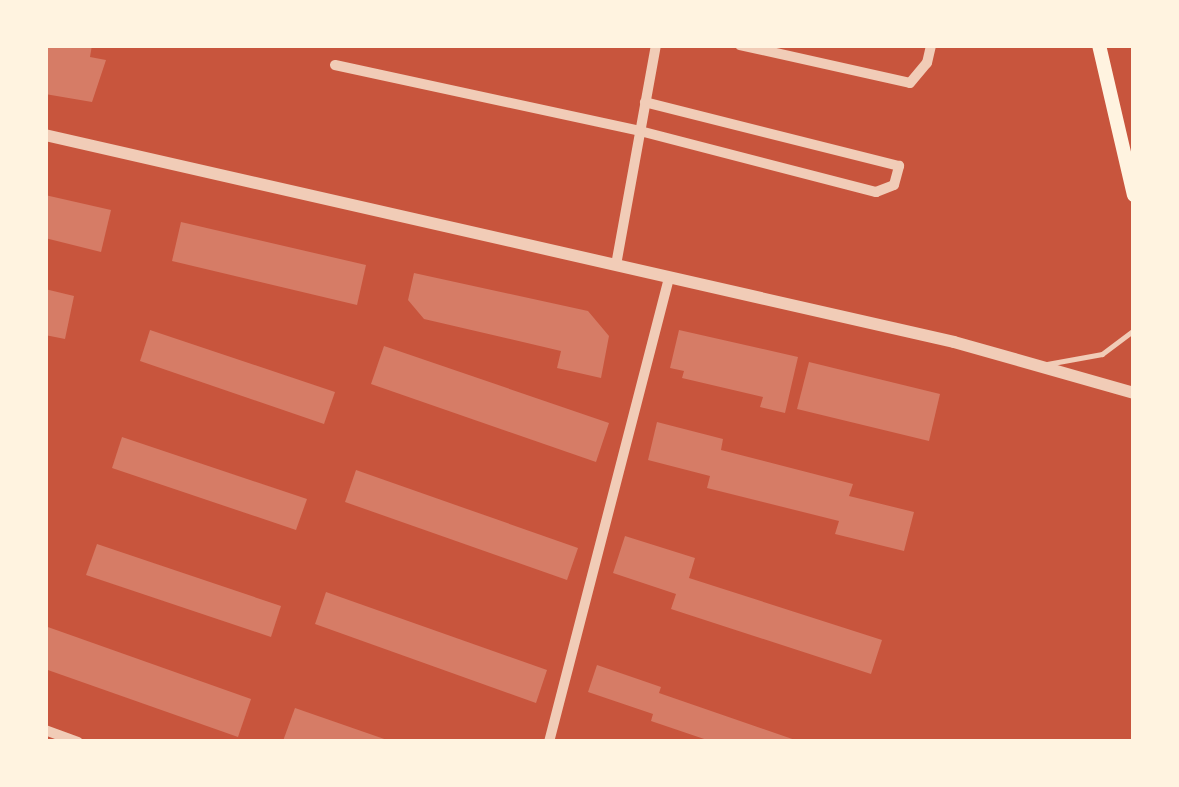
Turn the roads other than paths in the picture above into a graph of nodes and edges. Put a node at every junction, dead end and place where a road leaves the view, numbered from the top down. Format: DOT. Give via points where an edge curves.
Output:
graph roads {
  1 [pos="656,45"];
  2 [pos="740,45"];
  3 [pos="931,45"];
  4 [pos="1099,45"];
  5 [pos="335,65"];
  6 [pos="645,102"];
  7 [pos="640,131"];
  8 [pos="45,135"];
  9 [pos="1134,195"];
  10 [pos="616,265"];
  11 [pos="669,277"];
  12 [pos="1134,330"];
  13 [pos="1037,365"];
  14 [pos="1134,393"];
  15 [pos="45,730"];
  16 [pos="78,742"];
  17 [pos="549,742"];
  1 -- 6 [label="street"];
  2 -- 3 [label="street" via="910,83 927,63"];
  4 -- 9 [label="main road"];
  5 -- 7 [label="street"];
  6 -- 7 [label="street"];
  6 -- 7 [label="street" via="899,166 894,185 876,192"];
  7 -- 10 [label="street"];
  8 -- 10 [label="street"];
  10 -- 11 [label="street"];
  11 -- 13 [label="street"];
  11 -- 17 [label="street"];
  12 -- 13 [label="lane" via="1102,354"];
  13 -- 14 [label="street"];
  15 -- 16 [label="street"];
}
